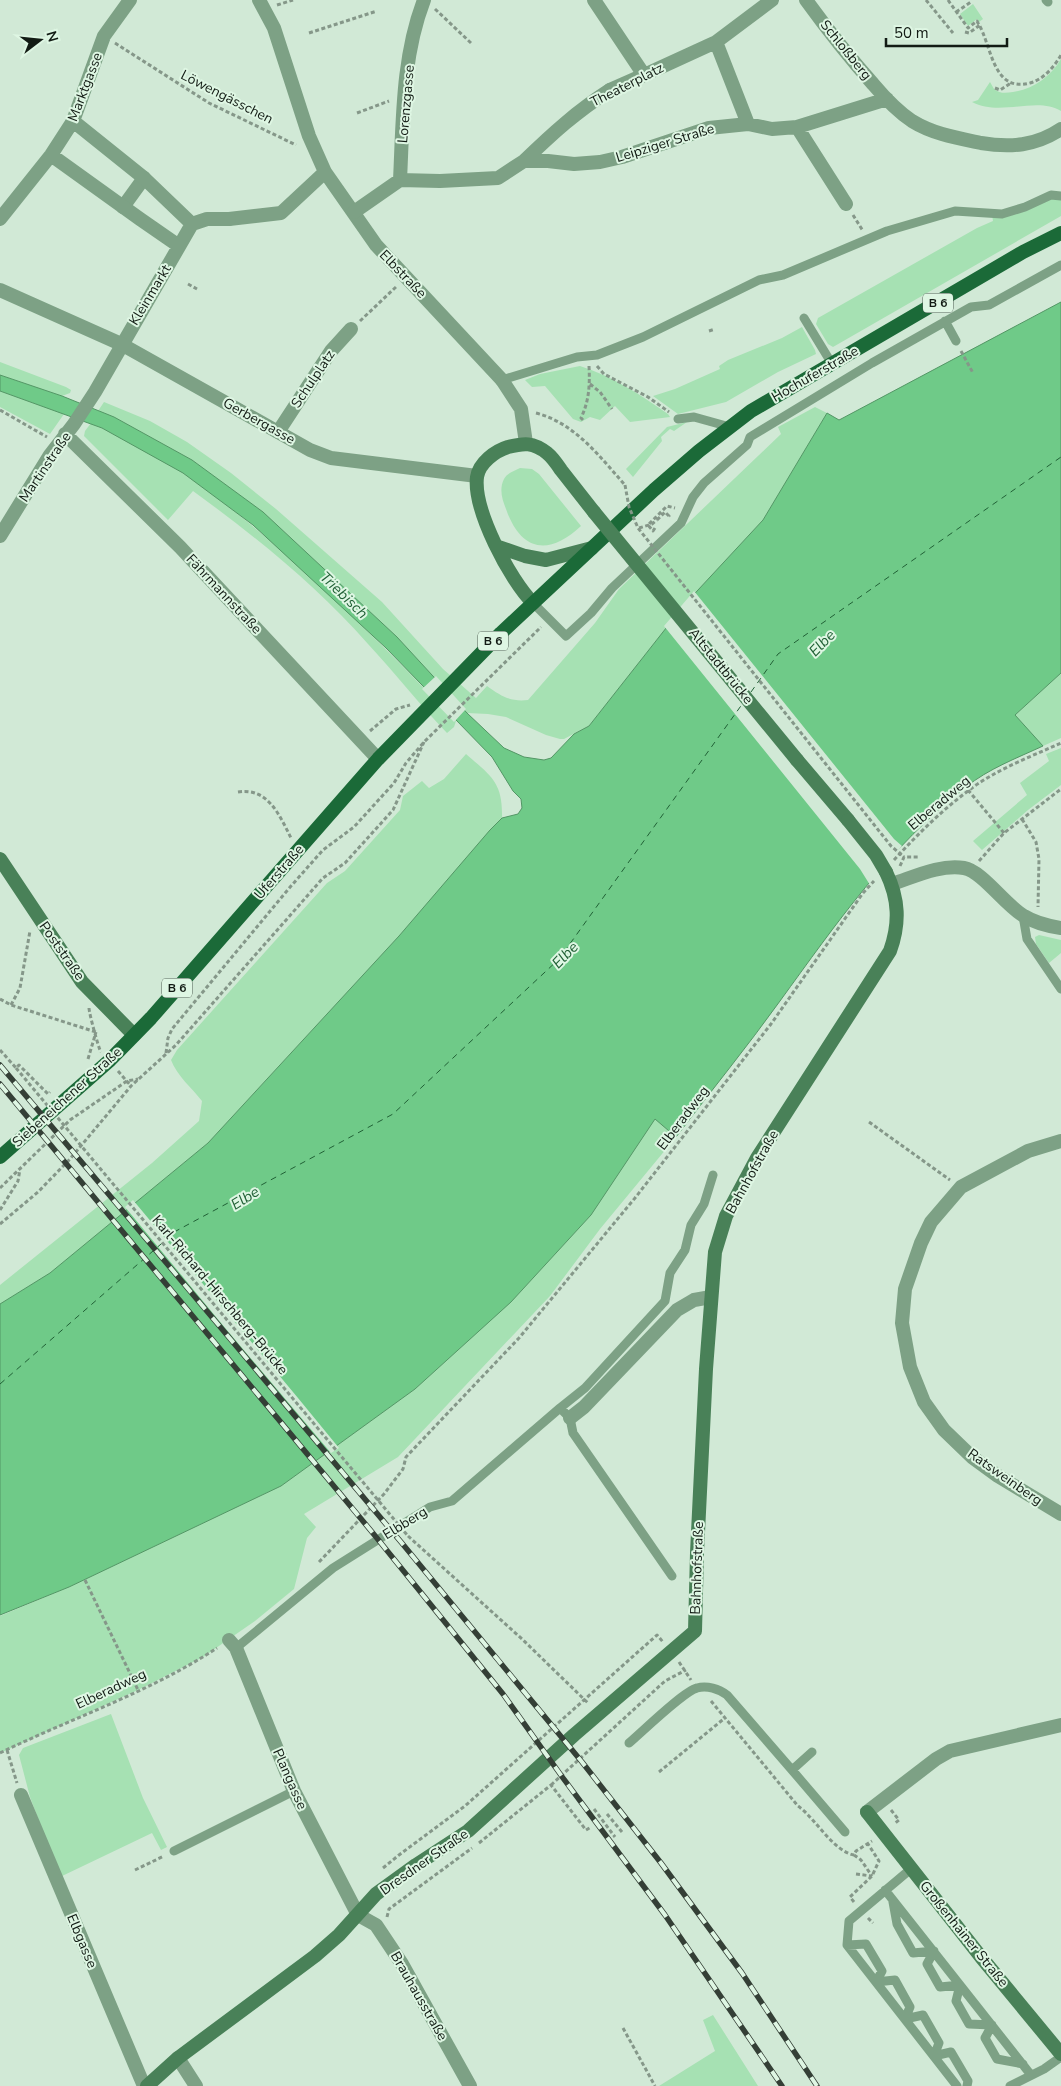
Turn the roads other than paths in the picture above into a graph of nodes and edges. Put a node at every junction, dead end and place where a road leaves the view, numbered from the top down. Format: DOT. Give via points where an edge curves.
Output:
graph roads {
  1 [pos="130,0"];
  2 [pos="259,0"];
  3 [pos="594,0"];
  4 [pos="772,0"];
  5 [pos="806,0"];
  6 [pos="423,2"];
  7 [pos="716,42"];
  8 [pos="644,75"];
  9 [pos="887,99"];
  10 [pos="73,121"];
  11 [pos="748,124"];
  12 [pos="797,127"];
  13 [pos="1061,129"];
  14 [pos="51,155"];
  15 [pos="524,161"];
  16 [pos="325,172"];
  17 [pos="144,178"];
  18 [pos="400,180"];
  19 [pos="1061,196"];
  20 [pos="846,204"];
  21 [pos="123,207"];
  22 [pos="354,212"];
  23 [pos="0,220"];
  24 [pos="192,224"];
  25 [pos="1061,233"];
  26 [pos="179,246"];
  27 [pos="1061,265"];
  28 [pos="0,290"];
  29 [pos="804,318"];
  30 [pos="945,321"];
  31 [pos="351,329"];
  32 [pos="956,341"];
  33 [pos="121,344"];
  34 [pos="832,364"];
  35 [pos="502,380"];
  36 [pos="678,419"];
  37 [pos="730,427"];
  38 [pos="278,432"];
  39 [pos="66,434"];
  40 [pos="526,443"];
  41 [pos="477,476"];
  42 [pos="0,536"];
  43 [pos="496,546"];
  44 [pos="592,548"];
  45 [pos="533,603"];
  46 [pos="378,759"];
  47 [pos="848,820"];
  48 [pos="0,859"];
  49 [pos="889,874"];
  50 [pos="1023,916"];
  51 [pos="1061,928"];
  52 [pos="1061,989"];
  53 [pos="134,1035"];
  54 [pos="1061,1141"];
  55 [pos="0,1157"];
  56 [pos="713,1174"];
  57 [pos="711,1297"];
  58 [pos="560,1408"];
  59 [pos="570,1418"];
  60 [pos="1061,1514"];
  61 [pos="672,1576"];
  62 [pos="695,1631"];
  63 [pos="232,1644"];
  64 [pos="1061,1725"];
  65 [pos="629,1743"];
  66 [pos="812,1752"];
  67 [pos="792,1770"];
  68 [pos="294,1791"];
  69 [pos="21,1795"];
  70 [pos="867,1812"];
  71 [pos="845,1832"];
  72 [pos="174,1851"];
  73 [pos="912,1868"];
  74 [pos="885,1890"];
  75 [pos="893,1899"];
  76 [pos="358,1915"];
  77 [pos="847,1945"];
  78 [pos="934,1951"];
  79 [pos="876,1982"];
  80 [pos="960,1985"];
  81 [pos="905,2019"];
  82 [pos="992,2025"];
  83 [pos="934,2056"];
  84 [pos="1061,2056"];
  85 [pos="178,2058"];
  86 [pos="1023,2064"];
  87 [pos="1031,2075"];
  88 [pos="146,2086"];
  89 [pos="196,2086"];
  90 [pos="470,2086"];
  91 [pos="957,2086"];
  92 [pos="967,2086"];
  93 [pos="1010,2086"];
  1 -- 10 [label="street, Marktgasse" via="104,36"];
  2 -- 16 [label="street, Elbstraße" via="274,28 309,136"];
  3 -- 8 [label="street"];
  4 -- 7 [label="street, Theaterplatz"];
  5 -- 9 [label="street, Schloßberg"];
  6 -- 18 [label="street, Lorenzgasse" via="404,83"];
  7 -- 8 [label="street, Theaterplatz"];
  7 -- 11 [label="street"];
  8 -- 15 [label="street, Theaterplatz" via="610,90 580,110"];
  9 -- 12 [label="street, Leipziger Straße"];
  9 -- 13 [label="street" via="912,120 947,137 999,146 1024,145"];
  10 -- 14 [label="street, Marktgasse"];
  10 -- 17 [label="street"];
  11 -- 12 [label="street, Leipziger Straße" via="772,129"];
  11 -- 15 [label="street, Leipziger Straße" via="709,128 600,162"];
  12 -- 20 [label="street"];
  14 -- 21 [label="street"];
  14 -- 23 [label="street, Marktgasse"];
  15 -- 18 [label="street" via="498,178"];
  16 -- 22 [label="street, Elbstraße"];
  16 -- 24 [label="street" via="281,213"];
  17 -- 21 [label="street"];
  17 -- 24 [label="street"];
  18 -- 22 [label="street"];
  19 -- 35 [label="lane" via="1051,195 1002,214 954,211 868,238 782,275 759,280 643,338 597,355"];
  21 -- 26 [label="street"];
  22 -- 35 [label="street, Elbstraße" via="376,245"];
  24 -- 26 [label="street, Kleinmarkt"];
  25 -- 34 [label="main road, Hochuferstraße / B 6"];
  26 -- 33 [label="street, Kleinmarkt"];
  27 -- 30 [label="lane" via="990,304 971,307"];
  28 -- 33 [label="street, Gerbergasse"];
  29 -- 34 [label="lane"];
  30 -- 32 [label="lane"];
  30 -- 45 [label="lane" via="750,437 747,444 704,483 693,497 681,523 566,636"];
  31 -- 38 [label="street, Schulplatz" via="331,351"];
  33 -- 38 [label="street, Gerbergasse"];
  33 -- 39 [label="street, Martinstraße" via="95,392"];
  34 -- 37 [label="main road, Hochuferstraße / B 6" via="751,411"];
  35 -- 40 [label="street, Elbstraße" via="521,409"];
  36 -- 37 [label="lane" via="694,417"];
  37 -- 44 [label="main road, Hochuferstraße / B 6" via="654,490"];
  38 -- 41 [label="street, Gerbergasse" via="331,458"];
  39 -- 42 [label="street, Martinstraße"];
  39 -- 46 [label="street, Fährmannstraße" via="180,547"];
  40 -- 41 [label="main road" via="498,450 480,467"];
  40 -- 47 [label="main road, Altstadtbrücke, bridge" via="548,453"];
  41 -- 43 [label="main road" via="477,494"];
  43 -- 44 [label="main road" via="546,560"];
  43 -- 45 [label="main road"];
  44 -- 45 [label="main road, B 6"];
  45 -- 46 [label="main road, Uferstraße / B 6" via="455,681 421,705"];
  46 -- 53 [label="main road, Uferstraße / B 6"];
  47 -- 49 [label="main road, Bahnhofstraße, bridge"];
  48 -- 53 [label="main road, Poststraße" via="82,982"];
  49 -- 50 [label="street" via="949,868 972,870"];
  49 -- 57 [label="main road, Bahnhofstraße" via="898,914 890,952 757,1158 731,1207 715,1252"];
  50 -- 51 [label="street"];
  50 -- 52 [label="lane" via="1027,938"];
  53 -- 55 [label="main road, Siebeneichener Straße / B 6"];
  54 -- 60 [label="street, Ratsweinberg" via="1028,1151 961,1187 931,1222 921,1242 905,1290 902,1323 910,1367 924,1402 944,1430 998,1476"];
  56 -- 58 [label="lane, Elbberg" via="704,1204 691,1225 685,1250 670,1273 665,1301 585,1388"];
  57 -- 59 [label="street" via="694,1300 677,1310 584,1408"];
  57 -- 62 [label="main road, Bahnhofstraße"];
  58 -- 59 [label="lane"];
  58 -- 63 [label="lane, Elbberg" via="452,1501 430,1507 334,1568"];
  59 -- 61 [label="lane" via="573,1433"];
  62 -- 76 [label="main road, Dresdner Straße" via="468,1831 376,1894"];
  63 -- 68 [label="street, Plangasse"];
  64 -- 70 [label="street" via="950,1751"];
  65 -- 67 [label="lane" via="691,1691 714,1688 727,1695"];
  66 -- 67 [label="lane"];
  67 -- 71 [label="lane"];
  68 -- 72 [label="lane"];
  68 -- 76 [label="street, Plangasse"];
  69 -- 88 [label="street, Elbgasse"];
  70 -- 73 [label="main road, Großenhainer Straße"];
  73 -- 74 [label="lane"];
  73 -- 84 [label="main road, Großenhainer Straße"];
  74 -- 75 [label="lane"];
  74 -- 77 [label="lane" via="849,1921"];
  75 -- 78 [label="lane"];
  75 -- 78 [label="lane" via="897,1924 913,1953"];
  76 -- 85 [label="main road, Dresdner Straße" via="315,1956"];
  76 -- 90 [label="street, Brauhausstraße" via="376,1925 402,1964"];
  77 -- 79 [label="lane"];
  77 -- 79 [label="lane" via="866,1944 882,1971"];
  78 -- 80 [label="lane"];
  78 -- 80 [label="lane" via="927,1964 940,1987"];
  79 -- 81 [label="lane"];
  79 -- 81 [label="lane" via="895,1980 910,2007"];
  80 -- 82 [label="lane"];
  80 -- 82 [label="lane" via="956,2001 969,2024"];
  81 -- 83 [label="lane"];
  81 -- 83 [label="lane" via="923,2015 939,2044"];
  82 -- 86 [label="lane"];
  82 -- 86 [label="lane" via="985,2038 997,2059"];
  83 -- 91 [label="lane"];
  83 -- 92 [label="lane" via="951,2052 968,2081"];
  84 -- 87 [label="lane"];
  85 -- 88 [label="main road, Dresdner Straße"];
  85 -- 89 [label="street"];
  86 -- 87 [label="lane"];
  87 -- 93 [label="lane"];
}
